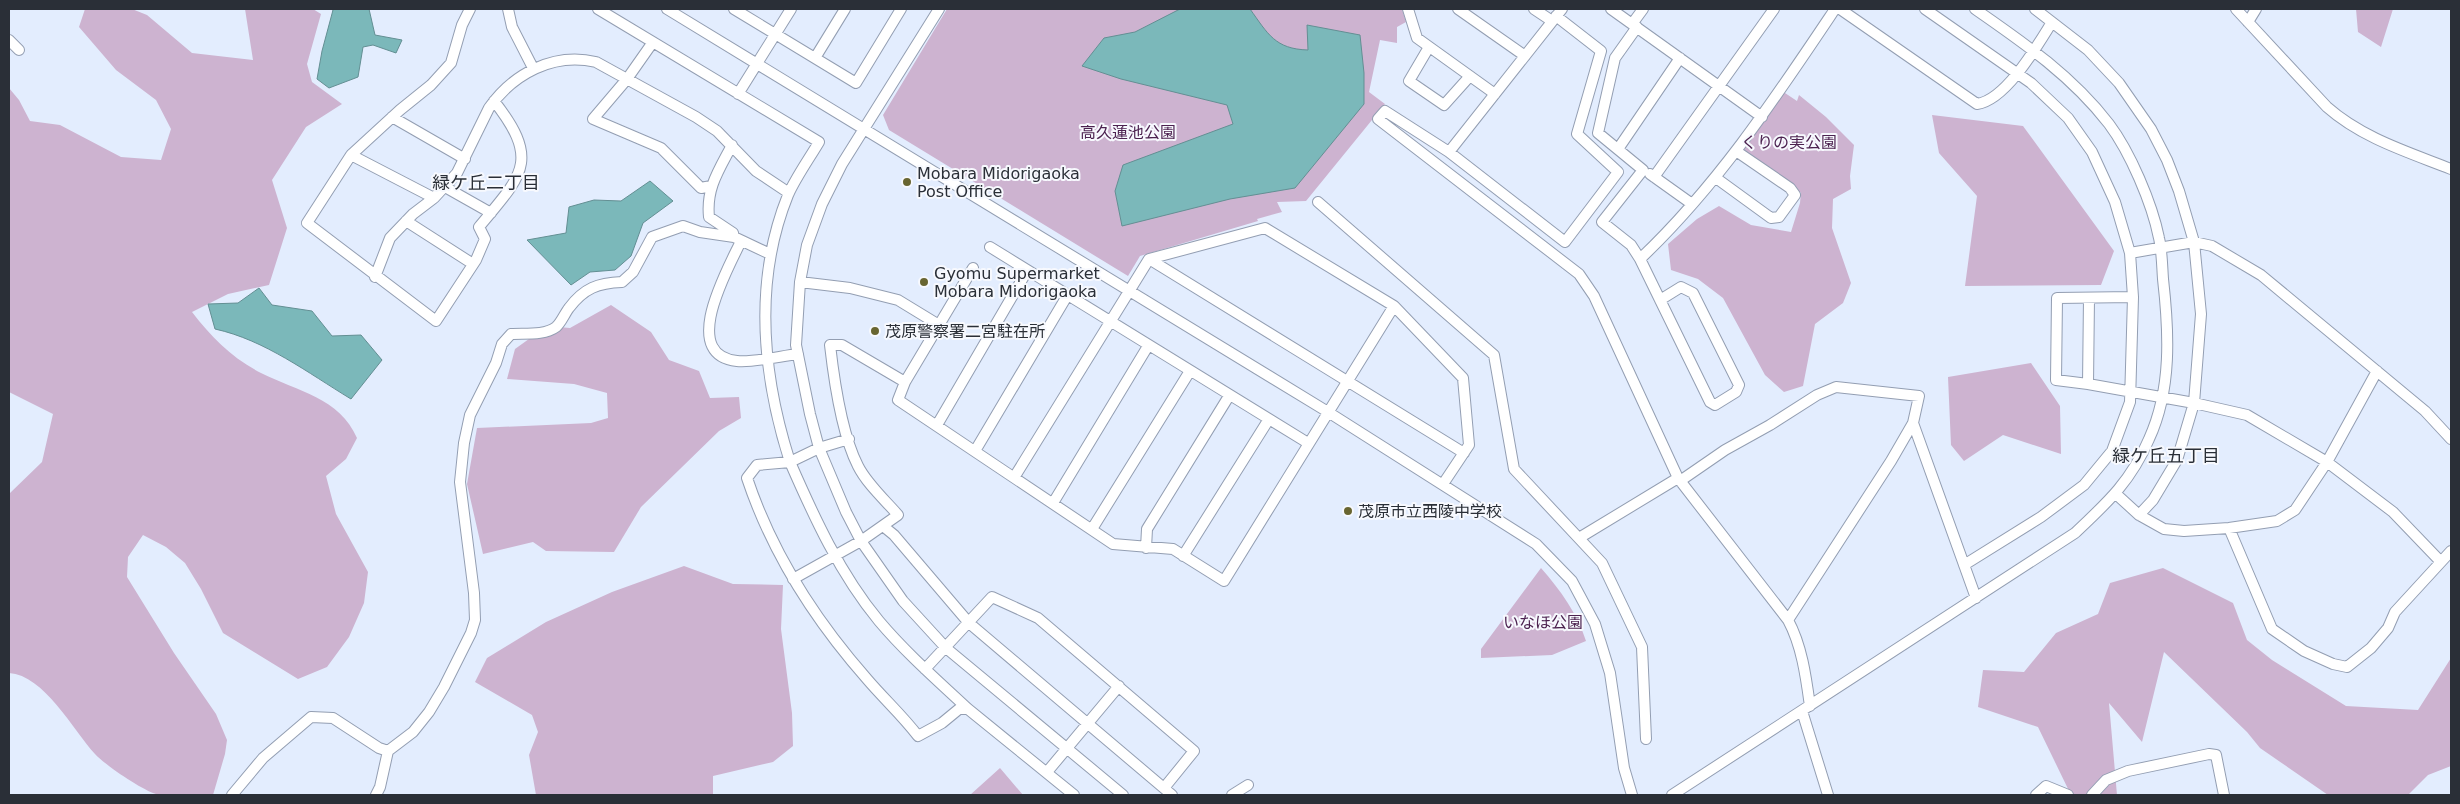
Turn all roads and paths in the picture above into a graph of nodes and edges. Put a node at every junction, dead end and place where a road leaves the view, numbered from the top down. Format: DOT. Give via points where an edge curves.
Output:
graph roads {
  1 [pos="470,9"];
  2 [pos="508,9"];
  3 [pos="598,9"];
  4 [pos="668,9"];
  5 [pos="734,9"];
  6 [pos="791,9"];
  7 [pos="846,9"];
  8 [pos="901,9"];
  9 [pos="938,9"];
  10 [pos="1408,9"];
  11 [pos="1458,9"];
  12 [pos="1534,9"];
  13 [pos="1611,9"];
  14 [pos="1643,9"];
  15 [pos="1774,9"];
  16 [pos="1835,9"];
  17 [pos="1840,9"];
  18 [pos="1925,9"];
  19 [pos="1975,9"];
  20 [pos="2035,9"];
  21 [pos="2236,9"];
  22 [pos="2256,9"];
  23 [pos="1557,16"];
  24 [pos="2052,22"];
  25 [pos="2248,22"];
  26 [pos="1634,25"];
  27 [pos="776,34"];
  28 [pos="9,40"];
  29 [pos="653,42"];
  30 [pos="1429,47"];
  31 [pos="19,50"];
  32 [pos="2034,50"];
  33 [pos="1525,56"];
  34 [pos="815,58"];
  35 [pos="1680,58"];
  36 [pos="758,64"];
  37 [pos="533,68"];
  38 [pos="2018,74"];
  39 [pos="1470,76"];
  40 [pos="627,80"];
  41 [pos="1719,86"];
  42 [pos="738,94"];
  43 [pos="1495,94"];
  44 [pos="494,101"];
  45 [pos="392,117"];
  46 [pos="1762,117"];
  47 [pos="865,129"];
  48 [pos="732,145"];
  49 [pos="1618,149"];
  50 [pos="1736,151"];
  51 [pos="1448,152"];
  52 [pos="351,155"];
  53 [pos="465,159"];
  54 [pos="2451,169"];
  55 [pos="1643,170"];
  56 [pos="1654,177"];
  57 [pos="1716,178"];
  58 [pos="711,186"];
  59 [pos="445,187"];
  60 [pos="789,193"];
  61 [pos="434,198"];
  62 [pos="1318,202"];
  63 [pos="1692,204"];
  64 [pos="491,212"];
  65 [pos="406,221"];
  66 [pos="738,239"];
  67 [pos="2194,242"];
  68 [pos="990,247"];
  69 [pos="2160,248"];
  70 [pos="2130,253"];
  71 [pos="770,254"];
  72 [pos="1640,259"];
  73 [pos="1149,260"];
  74 [pos="472,264"];
  75 [pos="973,268"];
  76 [pos="1027,271"];
  77 [pos="376,277"];
  78 [pos="800,282"];
  79 [pos="1129,290"];
  80 [pos="1067,296"];
  81 [pos="2134,297"];
  82 [pos="2089,298"];
  83 [pos="1660,300"];
  84 [pos="1394,306"];
  85 [pos="1111,321"];
  86 [pos="939,325"];
  87 [pos="1148,346"];
  88 [pos="798,354"];
  89 [pos="766,358"];
  90 [pos="1190,371"];
  91 [pos="2378,371"];
  92 [pos="905,382"];
  93 [pos="1348,382"];
  94 [pos="2088,384"];
  95 [pos="2130,392"];
  96 [pos="1229,396"];
  97 [pos="2162,398"];
  98 [pos="2194,403"];
  99 [pos="1328,412"];
  100 [pos="1268,419"];
  101 [pos="1912,423"];
  102 [pos="937,425"];
  103 [pos="849,439"];
  104 [pos="2451,439"];
  105 [pos="1308,443"];
  106 [pos="819,448"];
  107 [pos="975,451"];
  108 [pos="1464,453"];
  109 [pos="790,462"];
  110 [pos="2327,462"];
  111 [pos="1015,476"];
  112 [pos="1679,480"];
  113 [pos="1443,484"];
  114 [pos="2116,494"];
  115 [pos="1053,503"];
  116 [pos="2139,516"];
  117 [pos="883,526"];
  118 [pos="2229,528"];
  119 [pos="1092,529"];
  120 [pos="1579,538"];
  121 [pos="861,540"];
  122 [pos="1146,548"];
  123 [pos="2451,551"];
  124 [pos="834,554"];
  125 [pos="1183,556"];
  126 [pos="2441,562"];
  127 [pos="1964,565"];
  128 [pos="794,579"];
  129 [pos="1976,598"];
  130 [pos="1788,620"];
  131 [pos="969,623"];
  132 [pos="946,648"];
  133 [pos="925,669"];
  134 [pos="1120,686"];
  135 [pos="1806,708"];
  136 [pos="968,709"];
  137 [pos="1088,724"];
  138 [pos="1646,739"];
  139 [pos="1068,748"];
  140 [pos="388,751"];
  141 [pos="1047,772"];
  142 [pos="1248,785"];
  143 [pos="1164,788"];
  144 [pos="232,795"];
  145 [pos="376,795"];
  146 [pos="1074,795"];
  147 [pos="1124,795"];
  148 [pos="1172,795"];
  149 [pos="1232,795"];
  150 [pos="1632,795"];
  151 [pos="1672,795"];
  152 [pos="1828,795"];
  153 [pos="2036,795"];
  154 [pos="2068,795"];
  155 [pos="2092,795"];
  156 [pos="2224,795"];
  1 -- 45 [label="street" via="451,63 431,85"];
  2 -- 37 [label="street" via="512,27"];
  3 -- 29 [label="street"];
  4 -- 36 [label="street"];
  5 -- 27 [label="street"];
  6 -- 27 [label="street"];
  7 -- 34 [label="street"];
  8 -- 34 [label="street" via="856,83"];
  9 -- 47 [label="street"];
  10 -- 30 [label="street" via="1417,38"];
  11 -- 33 [label="street"];
  12 -- 23 [label="street"];
  13 -- 26 [label="street"];
  14 -- 26 [label="street"];
  15 -- 41 [label="street"];
  16 -- 46 [label="street"];
  17 -- 38 [label="street" via="1977,104 1986,103"];
  18 -- 38 [label="street"];
  19 -- 32 [label="street"];
  20 -- 24 [label="street"];
  21 -- 25 [label="street"];
  22 -- 25 [label="street"];
  23 -- 33 [label="street"];
  23 -- 51 [label="street" via="1601,51 1577,134 1618,172 1565,242"];
  24 -- 32 [label="street"];
  24 -- 67 [label="street" via="2088,50 2119,83 2150,129 2180,190"];
  25 -- 54 [label="street" via="2343,122"];
  26 -- 35 [label="street"];
  26 -- 49 [label="street" via="1615,58 1598,133"];
  27 -- 34 [label="street"];
  27 -- 36 [label="street"];
  28 -- 31 [label="street"];
  29 -- 40 [label="street"];
  29 -- 42 [label="street"];
  30 -- 39 [label="street"];
  30 -- 39 [label="street" via="1409,81 1435,100 1444,105"];
  32 -- 38 [label="street"];
  32 -- 69 [label="street" via="2061,71 2110,126 2141,182"];
  33 -- 43 [label="street"];
  35 -- 41 [label="street"];
  35 -- 49 [label="street"];
  36 -- 42 [label="street"];
  36 -- 47 [label="street"];
  37 -- 40 [label="street" via="548,62 584,59 596,62"];
  37 -- 44 [label="street"];
  38 -- 70 [label="street" via="2068,118 2092,152 2116,202"];
  39 -- 43 [label="street"];
  40 -- 48 [label="street" via="696,117"];
  40 -- 58 [label="street" via="593,119 661,148 701,188"];
  41 -- 46 [label="street"];
  41 -- 56 [label="street"];
  42 -- 60 [label="street" via="819,142"];
  43 -- 51 [label="street"];
  44 -- 53 [label="street"];
  44 -- 64 [label="street" via="512,124 521,145 522,160 511,190"];
  45 -- 52 [label="street"];
  45 -- 53 [label="street"];
  46 -- 50 [label="street"];
  47 -- 78 [label="street" via="842,164 822,204 807,245"];
  47 -- 79 [label="street"];
  48 -- 58 [label="street"];
  48 -- 60 [label="street" via="756,171"];
  49 -- 55 [label="street"];
  50 -- 57 [label="street"];
  50 -- 57 [label="street" via="1790,188 1795,195 1780,217 1771,218"];
  51 -- 112 [label="street" via="1385,111 1378,119 1579,274 1594,296"];
  52 -- 61 [label="street"];
  52 -- 77 [label="street" via="306,223"];
  53 -- 59 [label="street"];
  55 -- 56 [label="street"];
  55 -- 72 [label="street" via="1602,222 1631,245"];
  56 -- 63 [label="street"];
  57 -- 63 [label="street"];
  58 -- 66 [label="street" via="707,201 709,217"];
  59 -- 61 [label="street"];
  59 -- 64 [label="street"];
  60 -- 71 [label="street"];
  61 -- 65 [label="street"];
  62 -- 120 [label="street" via="1494,355 1514,469"];
  63 -- 72 [label="street"];
  64 -- 74 [label="street" via="479,227 485,239"];
  65 -- 74 [label="street"];
  65 -- 77 [label="street" via="390,238"];
  66 -- 71 [label="street"];
  66 -- 89 [label="street" via="709,314 710,338 714,348 728,359"];
  66 -- 140 [label="street" via="683,226 652,237 633,272 622,282 600,283 584,292 556,327 539,333 511,334 502,344 470,415 460,482 475,620 429,712 413,732"];
  67 -- 69 [label="street"];
  67 -- 91 [label="street" via="2212,246 2261,276"];
  67 -- 98 [label="street" via="2201,314"];
  68 -- 76 [label="street"];
  69 -- 70 [label="street"];
  69 -- 97 [label="street" via="2167,330"];
  70 -- 81 [label="street"];
  71 -- 89 [label="street" via="764,308"];
  72 -- 83 [label="street"];
  73 -- 79 [label="street"];
  73 -- 84 [label="street" via="1265,228"];
  73 -- 93 [label="street"];
  74 -- 77 [label="street" via="436,321"];
  75 -- 86 [label="street"];
  76 -- 80 [label="street"];
  76 -- 102 [label="street"];
  78 -- 86 [label="street" via="850,288 898,300"];
  78 -- 88 [label="street"];
  79 -- 85 [label="street"];
  79 -- 99 [label="street"];
  80 -- 85 [label="street"];
  80 -- 107 [label="street"];
  81 -- 82 [label="street"];
  81 -- 95 [label="street"];
  82 -- 94 [label="street"];
  82 -- 94 [label="street" via="2058,298 2056,380"];
  83 -- 83 [label="street" via="1710,402 1715,405 1736,392 1739,385 1693,293 1681,287"];
  84 -- 93 [label="street"];
  84 -- 108 [label="street" via="1463,378 1469,444"];
  85 -- 87 [label="street"];
  85 -- 111 [label="street"];
  86 -- 92 [label="street"];
  87 -- 90 [label="street"];
  87 -- 115 [label="street"];
  88 -- 89 [label="street"];
  88 -- 106 [label="street"];
  89 -- 109 [label="street" via="775,412"];
  90 -- 96 [label="street"];
  90 -- 119 [label="street"];
  91 -- 104 [label="street" via="2425,411"];
  91 -- 110 [label="street"];
  92 -- 102 [label="street" via="898,400"];
  92 -- 103 [label="street" via="842,345 830,345"];
  93 -- 99 [label="street"];
  93 -- 108 [label="street"];
  94 -- 95 [label="street"];
  95 -- 97 [label="street"];
  95 -- 127 [label="street" via="2130,402 2112,451 2084,485 2041,517"];
  96 -- 100 [label="street"];
  96 -- 122 [label="street" via="1147,529"];
  97 -- 98 [label="street"];
  97 -- 114 [label="street" via="2150,438"];
  98 -- 110 [label="street" via="2247,415"];
  98 -- 116 [label="street" via="2177,460 2153,500"];
  99 -- 105 [label="street"];
  99 -- 113 [label="street"];
  100 -- 105 [label="street"];
  100 -- 125 [label="street"];
  101 -- 112 [label="street" via="1919,396 1836,387 1817,395"];
  101 -- 127 [label="street"];
  101 -- 130 [label="street"];
  102 -- 107 [label="street"];
  103 -- 106 [label="street"];
  103 -- 117 [label="street" via="859,467 898,515"];
  105 -- 125 [label="street" via="1224,581"];
  106 -- 109 [label="street"];
  106 -- 121 [label="street"];
  107 -- 111 [label="street"];
  108 -- 113 [label="street"];
  109 -- 124 [label="street"];
  109 -- 128 [label="street" via="757,465 748,478 778,553"];
  110 -- 118 [label="street" via="2295,510 2277,521"];
  110 -- 126 [label="street" via="2393,512"];
  111 -- 115 [label="street"];
  112 -- 120 [label="street"];
  112 -- 130 [label="street"];
  113 -- 150 [label="street" via="1536,544 1572,581 1605,650 1624,768"];
  114 -- 116 [label="street"];
  114 -- 129 [label="street" via="2075,533"];
  115 -- 119 [label="street"];
  116 -- 118 [label="street" via="2164,529"];
  117 -- 121 [label="street"];
  117 -- 131 [label="street"];
  118 -- 126 [label="street" via="2272,629 2304,651 2346,667 2371,648 2388,628 2395,612"];
  119 -- 122 [label="street" via="1113,544"];
  120 -- 138 [label="street" via="1602,563 1642,647"];
  121 -- 124 [label="street"];
  121 -- 132 [label="street" via="903,601"];
  122 -- 125 [label="street" via="1173,549"];
  123 -- 126 [label="street"];
  124 -- 128 [label="street"];
  124 -- 133 [label="street" via="878,619"];
  127 -- 129 [label="street"];
  128 -- 136 [label="street" via="808,604 867,680 901,713 918,736 960,710"];
  129 -- 135 [label="street"];
  130 -- 135 [label="street" via="1803,663"];
  131 -- 132 [label="street"];
  131 -- 134 [label="street" via="992,598 1038,618"];
  131 -- 137 [label="street"];
  132 -- 133 [label="street"];
  132 -- 139 [label="street"];
  133 -- 136 [label="street"];
  134 -- 137 [label="street"];
  134 -- 143 [label="street" via="1194,751"];
  135 -- 151 [label="street"];
  135 -- 152 [label="street"];
  136 -- 141 [label="street"];
  137 -- 139 [label="street"];
  137 -- 143 [label="street"];
  139 -- 141 [label="street"];
  139 -- 147 [label="street"];
  140 -- 144 [label="street" via="333,718 311,717 263,758"];
  140 -- 145 [label="street"];
  141 -- 146 [label="street"];
  142 -- 149 [label="street"];
  143 -- 148 [label="street"];
  153 -- 154 [label="street" via="2046,786"];
  155 -- 156 [label="street" via="2106,780 2128,771 2209,754 2216,755"];
}
